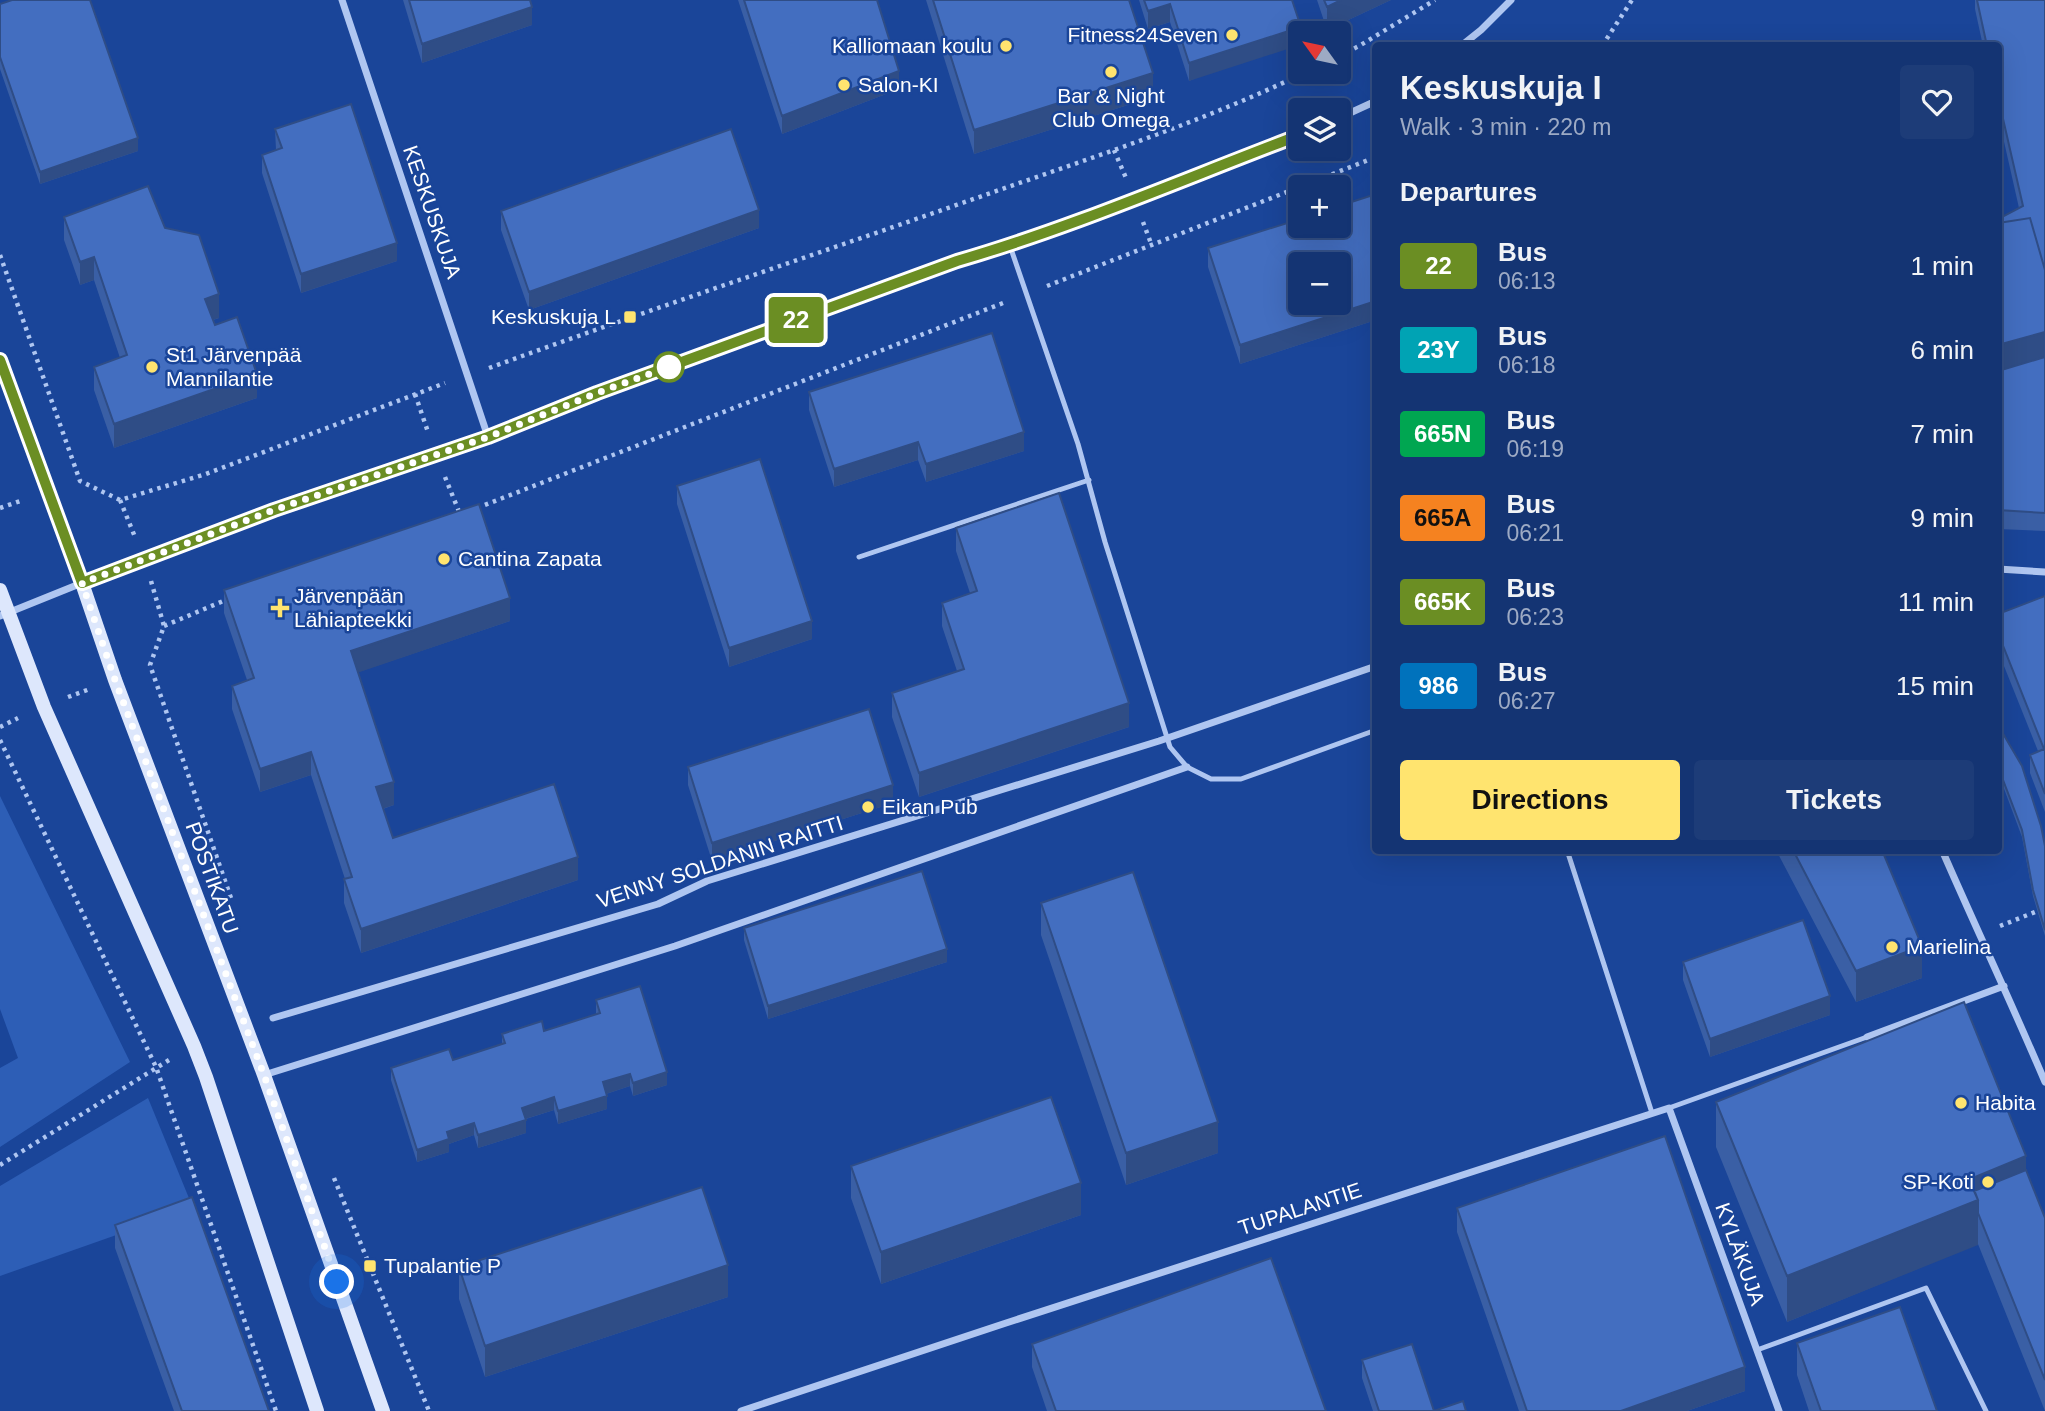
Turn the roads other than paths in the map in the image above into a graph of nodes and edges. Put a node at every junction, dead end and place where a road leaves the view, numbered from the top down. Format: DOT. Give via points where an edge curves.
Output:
graph roads {
  1 [pos="342,0"];
  2 [pos="1511,0"];
  3 [pos="1466,42"];
  4 [pos="1372,104"];
  5 [pos="1351,113"];
  6 [pos="1288,139"];
  7 [pos="1010,246"];
  8 [pos="0,360"];
  9 [pos="488,437"];
  10 [pos="1089,480"];
  11 [pos="859,557"];
  12 [pos="2002,569"];
  13 [pos="2045,572"];
  14 [pos="82,583"];
  15 [pos="0,590"];
  16 [pos="4,615"];
  17 [pos="1372,667"];
  18 [pos="1372,731"];
  19 [pos="1167,738"];
  20 [pos="1187,767"];
  21 [pos="1568,854"];
  22 [pos="1944,854"];
  23 [pos="2004,986"];
  24 [pos="273,1018"];
  25 [pos="1867,1037"];
  26 [pos="264,1075"];
  27 [pos="2045,1082"];
  28 [pos="1668,1108"];
  29 [pos="1652,1113"];
  30 [pos="1757,1350"];
  31 [pos="317,1411"];
  32 [pos="383,1411"];
  33 [pos="741,1411"];
  34 [pos="1779,1411"];
  35 [pos="1986,1411"];
  1 -- 9 [label="street, KESKUSKUJA"];
  2 -- 3 [label="street"];
  4 -- 5 [label="street"];
  6 -- 7 [label="street"];
  7 -- 9 [label="street" via="957,261"];
  7 -- 10 [label="lane"];
  8 -- 14 [label="street, POSTIKATU"];
  9 -- 14 [label="street" via="274,510"];
  10 -- 11 [label="lane"];
  10 -- 19 [label="lane"];
  12 -- 13 [label="street"];
  14 -- 16 [label="street"];
  14 -- 26 [label="street, POSTIKATU"];
  15 -- 16 [label="street"];
  16 -- 31 [label="street" via="198,1056"];
  17 -- 19 [label="street, VENNY SOLDANIN RAITTI"];
  18 -- 20 [label="lane" via="1241,779 1211,779"];
  19 -- 20 [label="lane"];
  19 -- 24 [label="street, VENNY SOLDANIN RAITTI" via="708,881 658,904"];
  20 -- 26 [label="street" via="675,946"];
  21 -- 29 [label="lane"];
  22 -- 23 [label="street"];
  23 -- 25 [label="street"];
  23 -- 27 [label="street"];
  25 -- 28 [label="lane, TUPALANTIE"];
  26 -- 32 [label="street, POSTIKATU"];
  28 -- 29 [label="street, TUPALANTIE"];
  28 -- 30 [label="street, KYLÄKUJA"];
  29 -- 33 [label="street, TUPALANTIE"];
  30 -- 34 [label="street, KYLÄKUJA"];
  30 -- 35 [label="lane" via="1926,1288"];
}
